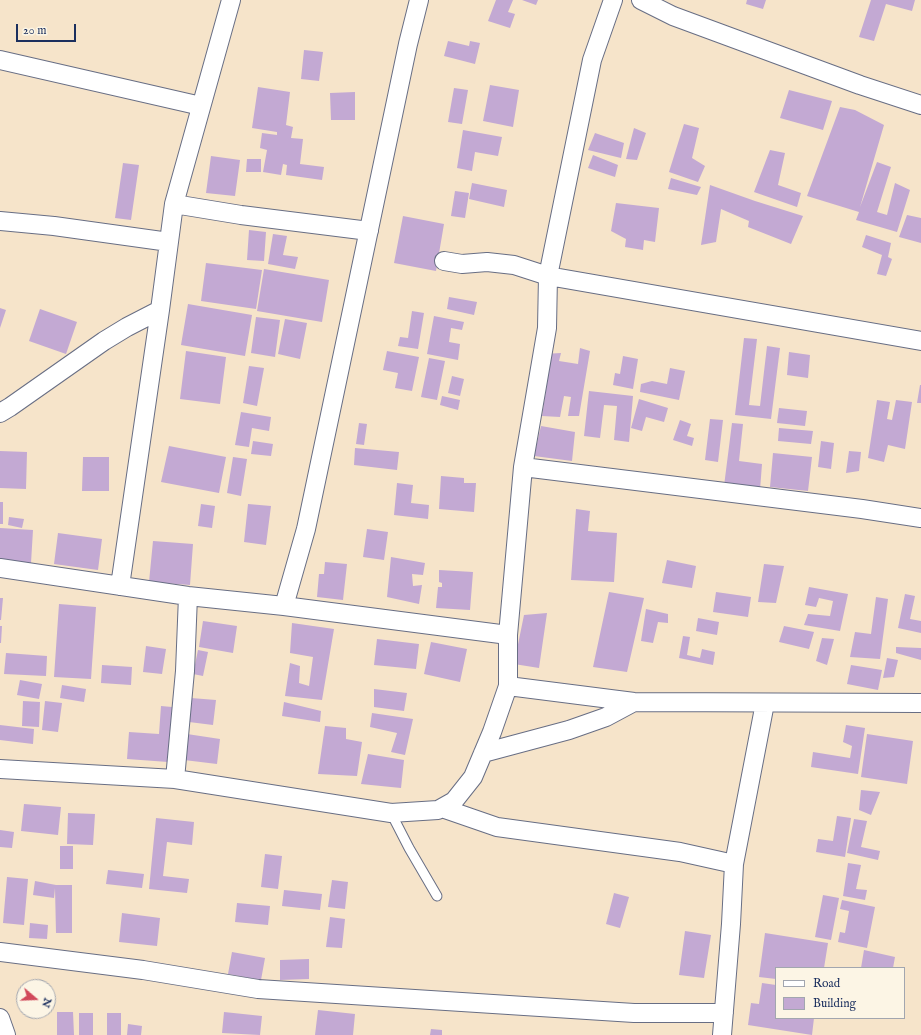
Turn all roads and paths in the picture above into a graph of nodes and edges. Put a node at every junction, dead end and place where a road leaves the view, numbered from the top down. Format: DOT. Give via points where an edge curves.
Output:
graph roads {
  1 [pos="231,0"];
  2 [pos="419,0"];
  3 [pos="612,0"];
  4 [pos="641,0"];
  5 [pos="0,60"];
  6 [pos="921,105"];
  7 [pos="201,106"];
  8 [pos="174,204"];
  9 [pos="0,221"];
  10 [pos="369,231"];
  11 [pos="169,242"];
  12 [pos="444,261"];
  13 [pos="548,276"];
  14 [pos="160,310"];
  15 [pos="921,341"];
  16 [pos="0,413"];
  17 [pos="523,467"];
  18 [pos="921,518"];
  19 [pos="0,568"];
  20 [pos="120,586"];
  21 [pos="188,596"];
  22 [pos="284,606"];
  23 [pos="508,635"];
  24 [pos="508,686"];
  25 [pos="634,702"];
  26 [pos="765,703"];
  27 [pos="921,703"];
  28 [pos="484,753"];
  29 [pos="0,769"];
  30 [pos="175,779"];
  31 [pos="442,808"];
  32 [pos="391,813"];
  33 [pos="734,864"];
  34 [pos="437,896"];
  35 [pos="0,952"];
  36 [pos="724,1013"];
  37 [pos="0,1018"];
  38 [pos="6,1035"];
  39 [pos="722,1035"];
  1 -- 7 [label="street"];
  2 -- 10 [label="street"];
  3 -- 13 [label="street" via="592,60"];
  4 -- 6 [label="street" via="673,16"];
  5 -- 7 [label="street"];
  7 -- 8 [label="street"];
  8 -- 10 [label="street"];
  8 -- 11 [label="street"];
  9 -- 11 [label="street"];
  10 -- 22 [label="street" via="306,529"];
  11 -- 14 [label="street"];
  12 -- 13 [label="street" via="462,264 502,263"];
  13 -- 15 [label="street"];
  13 -- 17 [label="street" via="547,328"];
  14 -- 16 [label="street" via="104,341"];
  14 -- 20 [label="street"];
  17 -- 18 [label="street"];
  17 -- 23 [label="street"];
  19 -- 20 [label="street"];
  20 -- 21 [label="street"];
  21 -- 22 [label="street"];
  21 -- 30 [label="street" via="185,671"];
  22 -- 23 [label="street"];
  23 -- 24 [label="street"];
  24 -- 25 [label="street"];
  24 -- 28 [label="street"];
  25 -- 26 [label="street"];
  25 -- 28 [label="street" via="606,717 569,730"];
  26 -- 27 [label="street"];
  26 -- 33 [label="street"];
  28 -- 31 [label="street" via="473,777 454,801"];
  29 -- 30 [label="street"];
  30 -- 32 [label="street"];
  31 -- 32 [label="street"];
  31 -- 33 [label="street" via="497,827 680,852"];
  32 -- 34 [label="lane" via="408,848"];
  33 -- 36 [label="street"];
  35 -- 36 [label="street" via="143,970 258,989 634,1013"];
  36 -- 39 [label="street"];
  37 -- 38 [label="street"];
}
